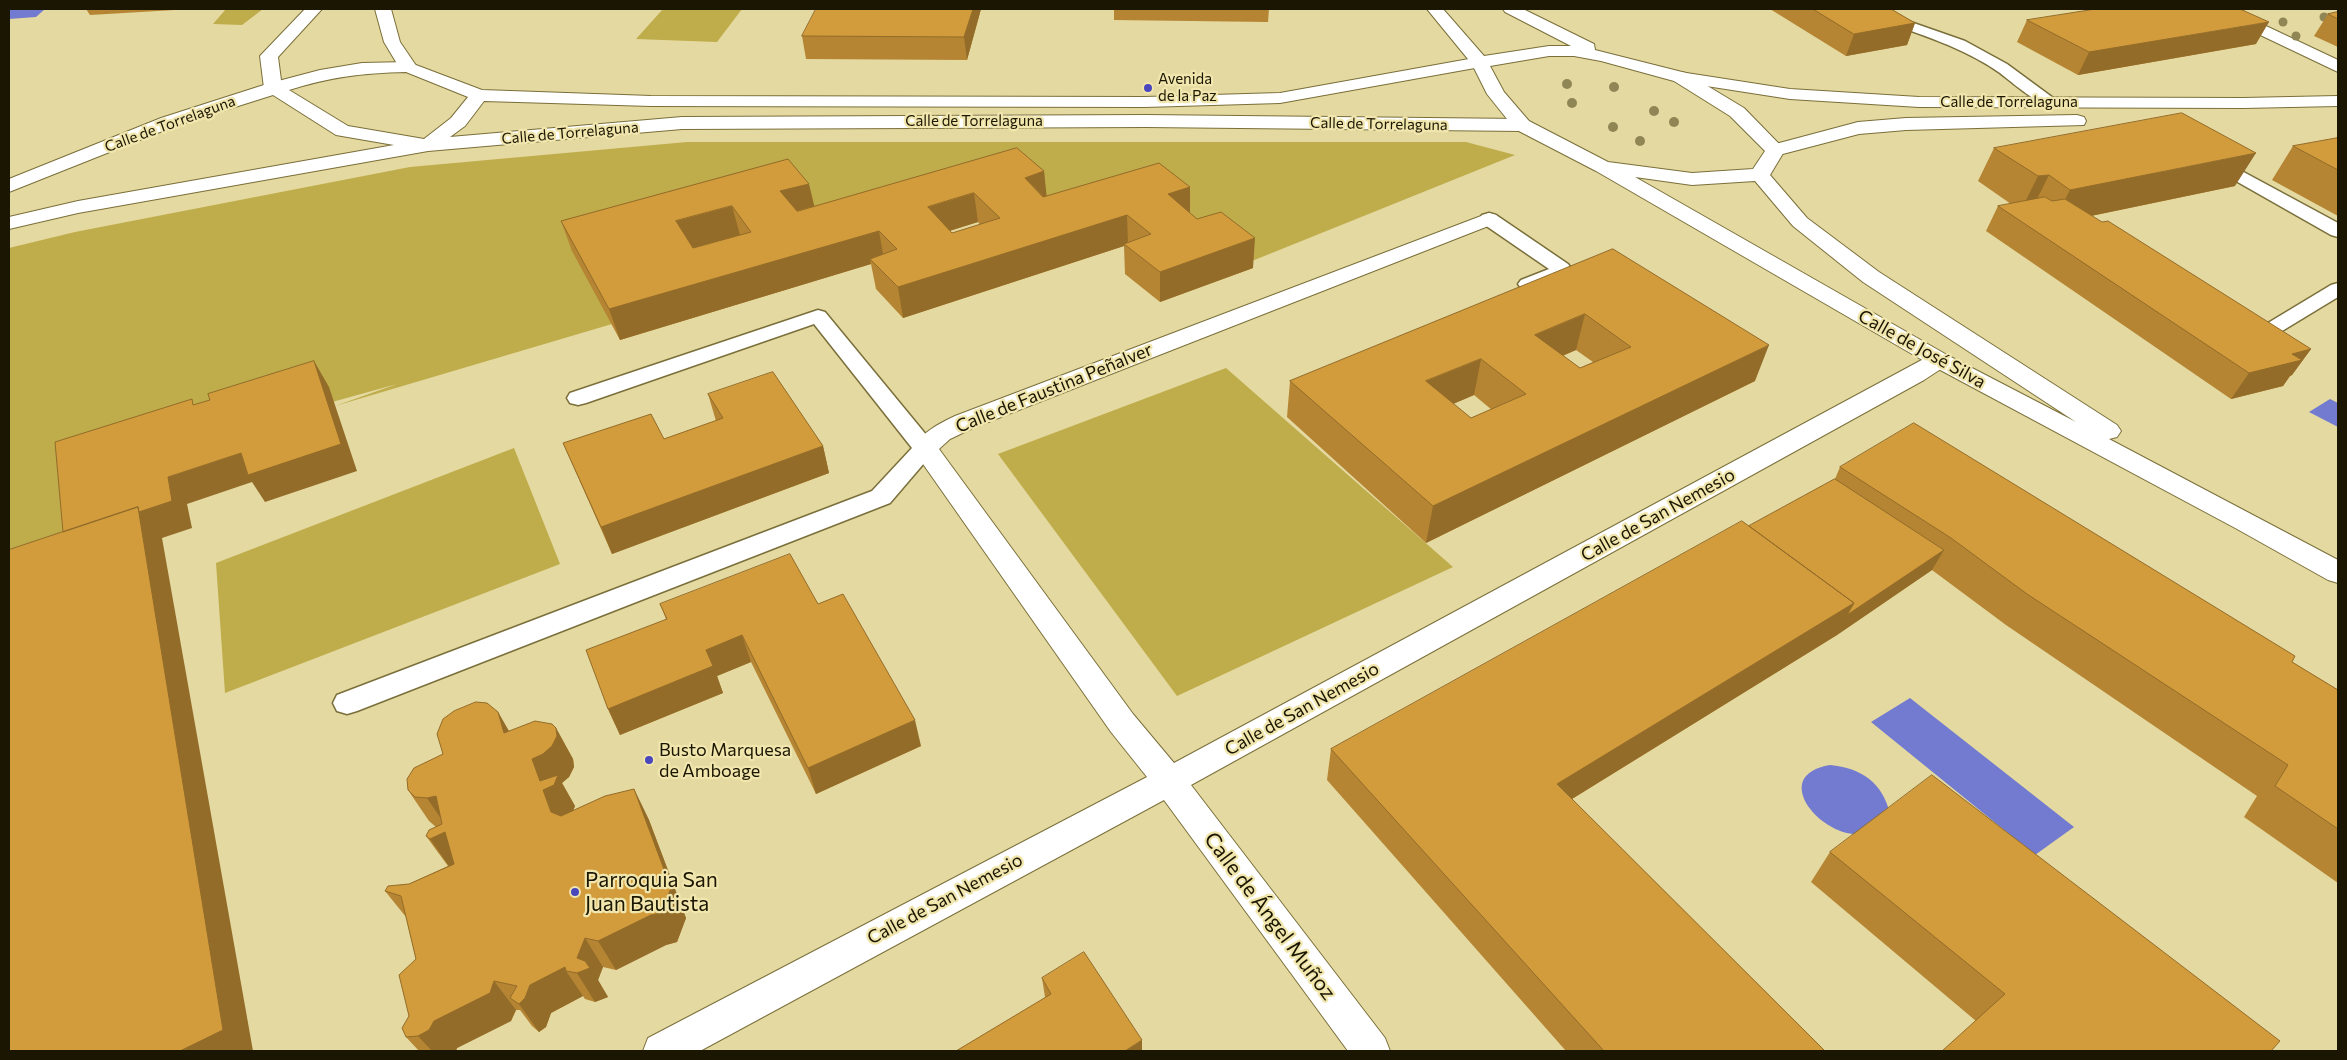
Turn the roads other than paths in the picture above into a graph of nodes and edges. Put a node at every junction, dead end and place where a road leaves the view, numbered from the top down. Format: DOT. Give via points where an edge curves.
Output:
graph roads {
  1 [pos="314,9"];
  2 [pos="383,9"];
  3 [pos="1435,9"];
  4 [pos="1511,9"];
  5 [pos="2226,10"];
  6 [pos="1868,12"];
  7 [pos="1603,56"];
  8 [pos="1480,62"];
  9 [pos="408,66"];
  10 [pos="2338,68"];
  11 [pos="1680,77"];
  12 [pos="273,88"];
  13 [pos="479,95"];
  14 [pos="2338,101"];
  15 [pos="2052,102"];
  16 [pos="2338,117"];
  17 [pos="2121,120"];
  18 [pos="2092,121"];
  19 [pos="1522,126"];
  20 [pos="428,145"];
  21 [pos="1775,150"];
  22 [pos="2199,153"];
  23 [pos="1603,167"];
  24 [pos="1760,176"];
  25 [pos="9,186"];
  26 [pos="1488,219"];
  27 [pos="9,223"];
  28 [pos="2338,231"];
  29 [pos="2338,289"];
  30 [pos="1506,293"];
  31 [pos="2274,327"];
  32 [pos="1938,360"];
  33 [pos="578,398"];
  34 [pos="925,448"];
  35 [pos="2247,522"];
  36 [pos="2338,573"];
  37 [pos="348,703"];
  38 [pos="1168,782"];
  39 [pos="662,1051"];
  40 [pos="1371,1051"];
  1 -- 12 [label="main road" via="269,56"];
  2 -- 9 [label="main road" via="392,42"];
  3 -- 8 [label="main road"];
  4 -- 7 [label="main road"];
  5 -- 10 [label="main road"];
  6 -- 15 [label="lane" via="1960,44 2002,67"];
  7 -- 8 [label="main road, Calle de Torrelaguna" via="1549,51"];
  7 -- 11 [label="main road"];
  8 -- 13 [label="main road, Calle de Torrelaguna" via="1280,98 1213,101 661,101"];
  8 -- 19 [label="main road" via="1496,94"];
  9 -- 12 [label="main road, Calle de Torrelaguna" via="362,68"];
  9 -- 13 [label="main road, Calle de Torrelaguna"];
  11 -- 15 [label="main road, Calle de Torrelaguna" via="1790,94 1919,102"];
  11 -- 21 [label="main road" via="1737,112"];
  12 -- 20 [label="main road" via="343,131"];
  12 -- 25 [label="main road, Calle de Torrelaguna" via="168,122"];
  13 -- 20 [label="main road, Calle de Torrelaguna" via="458,122"];
  14 -- 15 [label="main road, Calle de Torrelaguna"];
  16 -- 17 [label="main road"];
  18 -- 21 [label="main road, Calle de Torrelaguna" via="1906,124 1858,128"];
  19 -- 20 [label="main road, Calle de Torrelaguna" via="1146,121 682,122"];
  19 -- 23 [label="main road, Calle de José Silva"];
  20 -- 27 [label="main road, Calle de Torrelaguna" via="78,207"];
  21 -- 24 [label="main road"];
  22 -- 28 [label="lane"];
  23 -- 24 [label="main road" via="1692,178"];
  23 -- 32 [label="main road, Calle de José Silva"];
  24 -- 35 [label="main road, Calle de José Silva" via="1800,222 1870,277"];
  26 -- 30 [label="lane" via="1561,268"];
  26 -- 34 [label="main road, Calle de Faustina Peñalver" via="964,422 941,434"];
  29 -- 31 [label="lane"];
  32 -- 35 [label="main road, Calle de José Silva"];
  32 -- 38 [label="main road, Calle de San Nemesio"];
  33 -- 34 [label="lane" via="818,316"];
  34 -- 37 [label="lane" via="881,497"];
  34 -- 38 [label="main road"];
  35 -- 36 [label="main road, Calle de José Silva"];
  38 -- 39 [label="main road, Calle de San Nemesio"];
  38 -- 40 [label="main road, Calle de Ángel Muñoz"];
}
